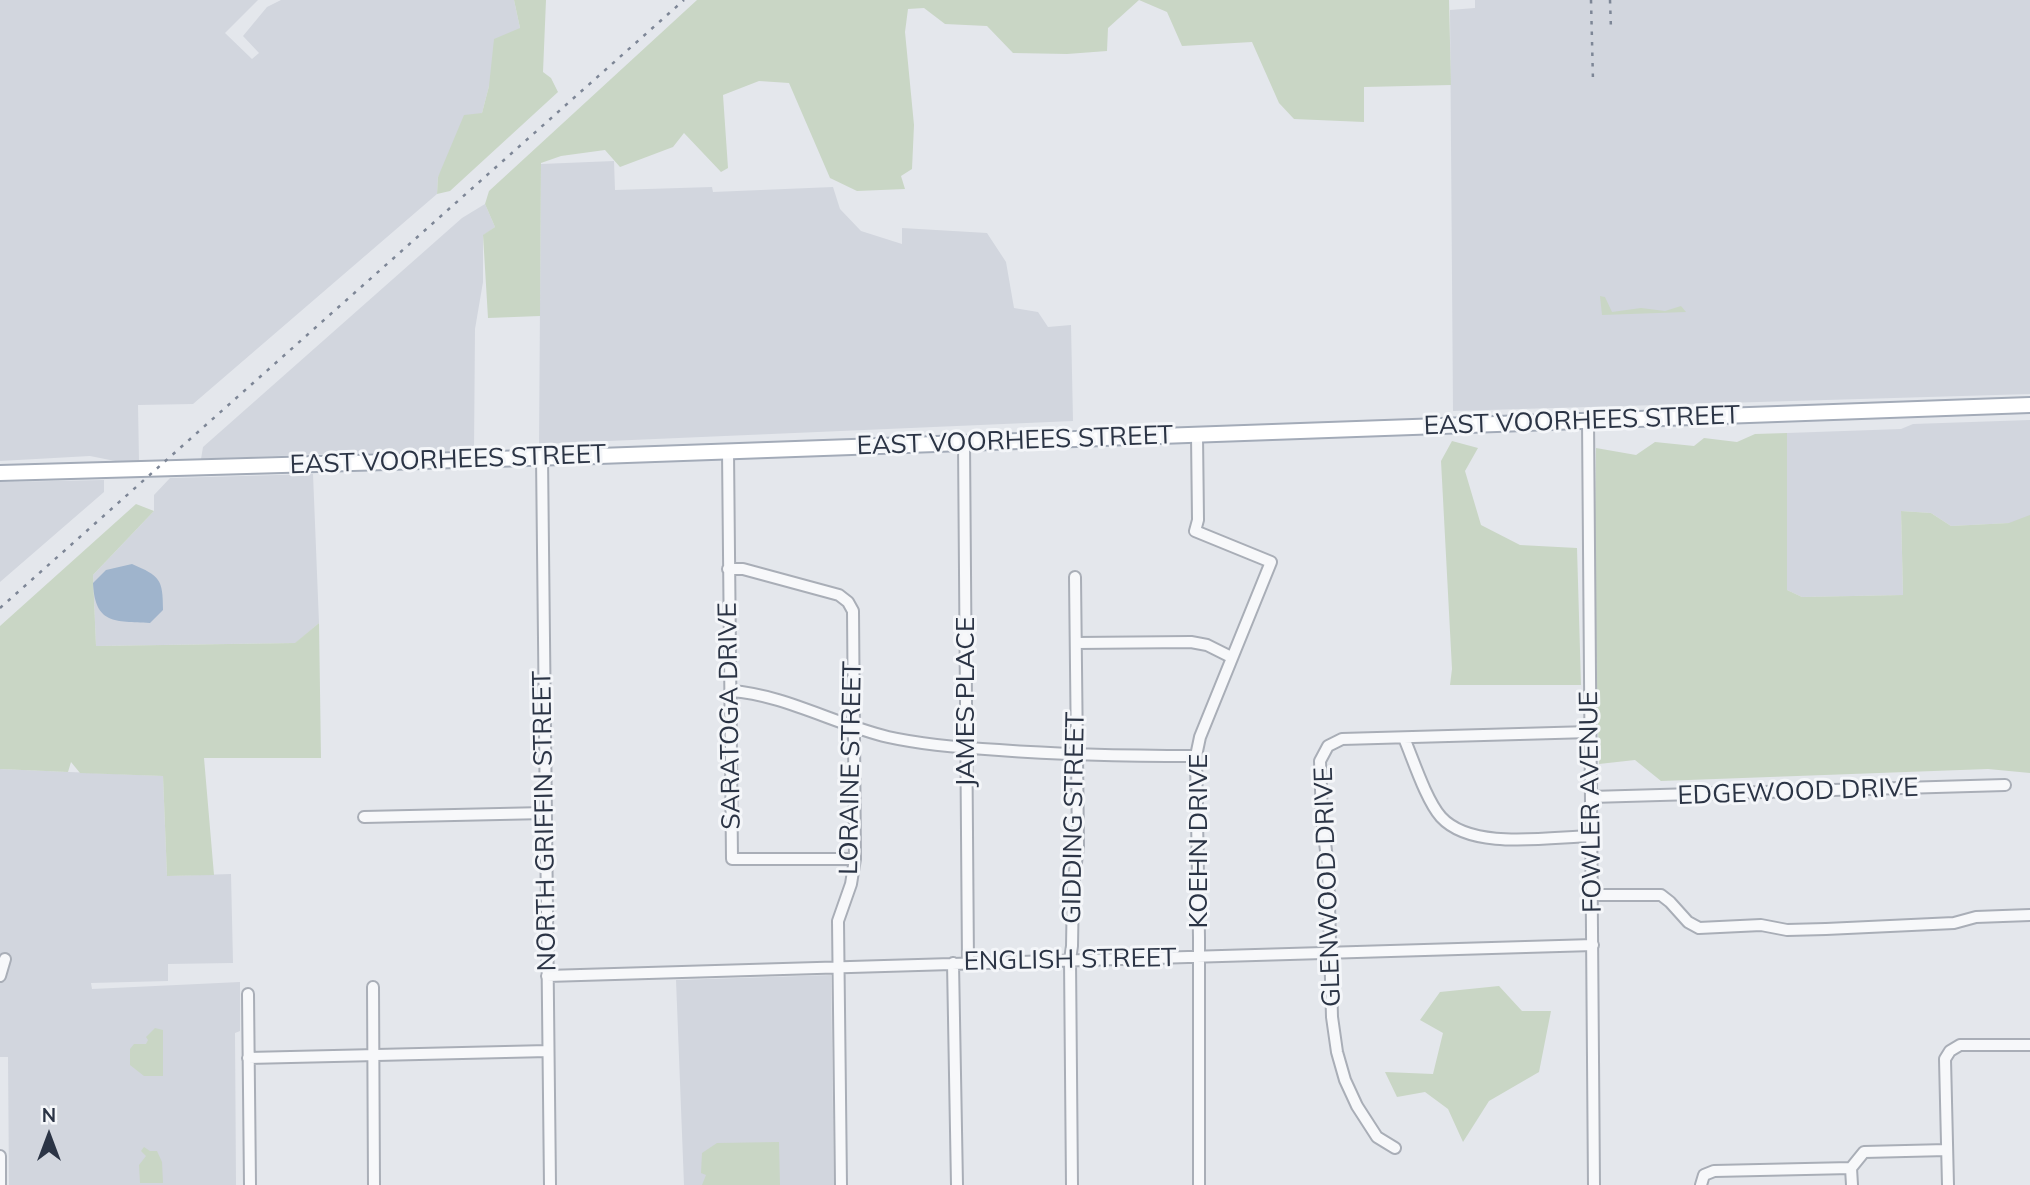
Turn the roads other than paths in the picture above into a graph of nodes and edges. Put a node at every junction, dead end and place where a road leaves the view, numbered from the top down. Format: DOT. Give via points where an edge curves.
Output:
graph roads {
  1 [pos="2030,405"];
  2 [pos="1588,420"];
  3 [pos="1197,435"];
  4 [pos="964,442"];
  5 [pos="728,451"];
  6 [pos="542,457"];
  7 [pos="0,473"];
  8 [pos="728,569"];
  9 [pos="1075,577"];
  10 [pos="1076,643"];
  11 [pos="1231,657"];
  12 [pos="731,691"];
  13 [pos="853,727"];
  14 [pos="1590,732"];
  15 [pos="1404,738"];
  16 [pos="966,748"];
  17 [pos="1075,756"];
  18 [pos="1196,756"];
  19 [pos="2005,785"];
  20 [pos="1591,797"];
  21 [pos="545,813"];
  22 [pos="364,817"];
  23 [pos="1592,836"];
  24 [pos="855,859"];
  25 [pos="1593,895"];
  26 [pos="2030,915"];
  27 [pos="1593,946"];
  28 [pos="1330,953"];
  29 [pos="1198,957"];
  30 [pos="5,959"];
  31 [pos="1070,960"];
  32 [pos="968,962"];
  33 [pos="953,963"];
  34 [pos="838,967"];
  35 [pos="0,976"];
  36 [pos="547,976"];
  37 [pos="373,987"];
  38 [pos="248,993"];
  39 [pos="2029,1044"];
  40 [pos="548,1051"];
  41 [pos="372,1055"];
  42 [pos="248,1058"];
  43 [pos="1395,1147"];
  44 [pos="1947,1150"];
  45 [pos="0,1156"];
  46 [pos="1852,1168"];
  47 [pos="1703,1180"];
  48 [pos="0,1185"];
  49 [pos="250,1185"];
  50 [pos="374,1185"];
  51 [pos="550,1185"];
  52 [pos="841,1185"];
  53 [pos="957,1185"];
  54 [pos="1072,1185"];
  55 [pos="1199,1185"];
  56 [pos="1594,1185"];
  57 [pos="1852,1185"];
  58 [pos="1948,1185"];
  1 -- 2 [label="main road, EAST VOORHEES STREET"];
  2 -- 3 [label="main road, EAST VOORHEES STREET"];
  2 -- 14 [label="street, FOWLER AVENUE"];
  3 -- 4 [label="main road, EAST VOORHEES STREET"];
  3 -- 11 [label="street, KOEHN DRIVE" via="1195,531 1270,562"];
  4 -- 5 [label="main road, EAST VOORHEES STREET"];
  4 -- 16 [label="street, JAMES PLACE"];
  5 -- 6 [label="main road, EAST VOORHEES STREET"];
  5 -- 8 [label="street, SARATOGA DRIVE"];
  6 -- 7 [label="main road, EAST VOORHEES STREET"];
  6 -- 21 [label="street, NORTH GRIFFIN STREET"];
  8 -- 12 [label="street, SARATOGA DRIVE"];
  8 -- 13 [label="street, LORAINE STREET" via="755,572 848,601 853,611"];
  9 -- 10 [label="street, GIDDING STREET"];
  10 -- 11 [label="street" via="1191,642"];
  10 -- 17 [label="street, GIDDING STREET"];
  11 -- 18 [label="street, KOEHN DRIVE"];
  12 -- 13 [label="street" via="752,692"];
  12 -- 24 [label="street, SARATOGA DRIVE" via="732,859"];
  13 -- 16 [label="street"];
  13 -- 24 [label="street, LORAINE STREET"];
  14 -- 15 [label="street, GLENWOOD DRIVE"];
  14 -- 20 [label="street, FOWLER AVENUE"];
  15 -- 23 [label="street" via="1441,816 1464,834 1489,839"];
  15 -- 28 [label="street, GLENWOOD DRIVE" via="1342,739 1328,747 1320,761"];
  16 -- 17 [label="street"];
  16 -- 32 [label="street, JAMES PLACE"];
  17 -- 18 [label="street"];
  17 -- 31 [label="street, GIDDING STREET" via="1078,846"];
  18 -- 29 [label="street, KOEHN DRIVE"];
  19 -- 20 [label="street, EDGEWOOD DRIVE"];
  20 -- 23 [label="street, FOWLER AVENUE"];
  21 -- 22 [label="street"];
  21 -- 36 [label="street, NORTH GRIFFIN STREET"];
  23 -- 25 [label="street, FOWLER AVENUE"];
  24 -- 34 [label="street, LORAINE STREET" via="838,921"];
  25 -- 26 [label="street" via="1661,895 1699,928 1826,929"];
  25 -- 27 [label="street, FOWLER AVENUE"];
  27 -- 28 [label="street, ENGLISH STREET"];
  27 -- 56 [label="street, FOWLER AVENUE"];
  28 -- 29 [label="street, ENGLISH STREET"];
  28 -- 43 [label="street, GLENWOOD DRIVE" via="1332,1017 1345,1080 1377,1137"];
  29 -- 31 [label="street, ENGLISH STREET"];
  29 -- 55 [label="street, KOEHN DRIVE"];
  30 -- 35 [label="street"];
  31 -- 32 [label="street, ENGLISH STREET"];
  31 -- 54 [label="street, GIDDING STREET"];
  32 -- 33 [label="street, ENGLISH STREET"];
  33 -- 34 [label="street, ENGLISH STREET"];
  33 -- 53 [label="street"];
  34 -- 36 [label="street, ENGLISH STREET"];
  34 -- 52 [label="street, LORAINE STREET"];
  36 -- 40 [label="street, NORTH GRIFFIN STREET"];
  37 -- 41 [label="street"];
  38 -- 42 [label="street"];
  39 -- 44 [label="street" via="1960,1045 1950,1051 1945,1059"];
  40 -- 41 [label="street"];
  40 -- 51 [label="street, NORTH GRIFFIN STREET"];
  41 -- 42 [label="street"];
  41 -- 50 [label="street"];
  42 -- 49 [label="street"];
  44 -- 46 [label="street" via="1864,1152"];
  44 -- 58 [label="street"];
  45 -- 48 [label="street"];
  46 -- 47 [label="street" via="1714,1171"];
  46 -- 57 [label="street"];
}
